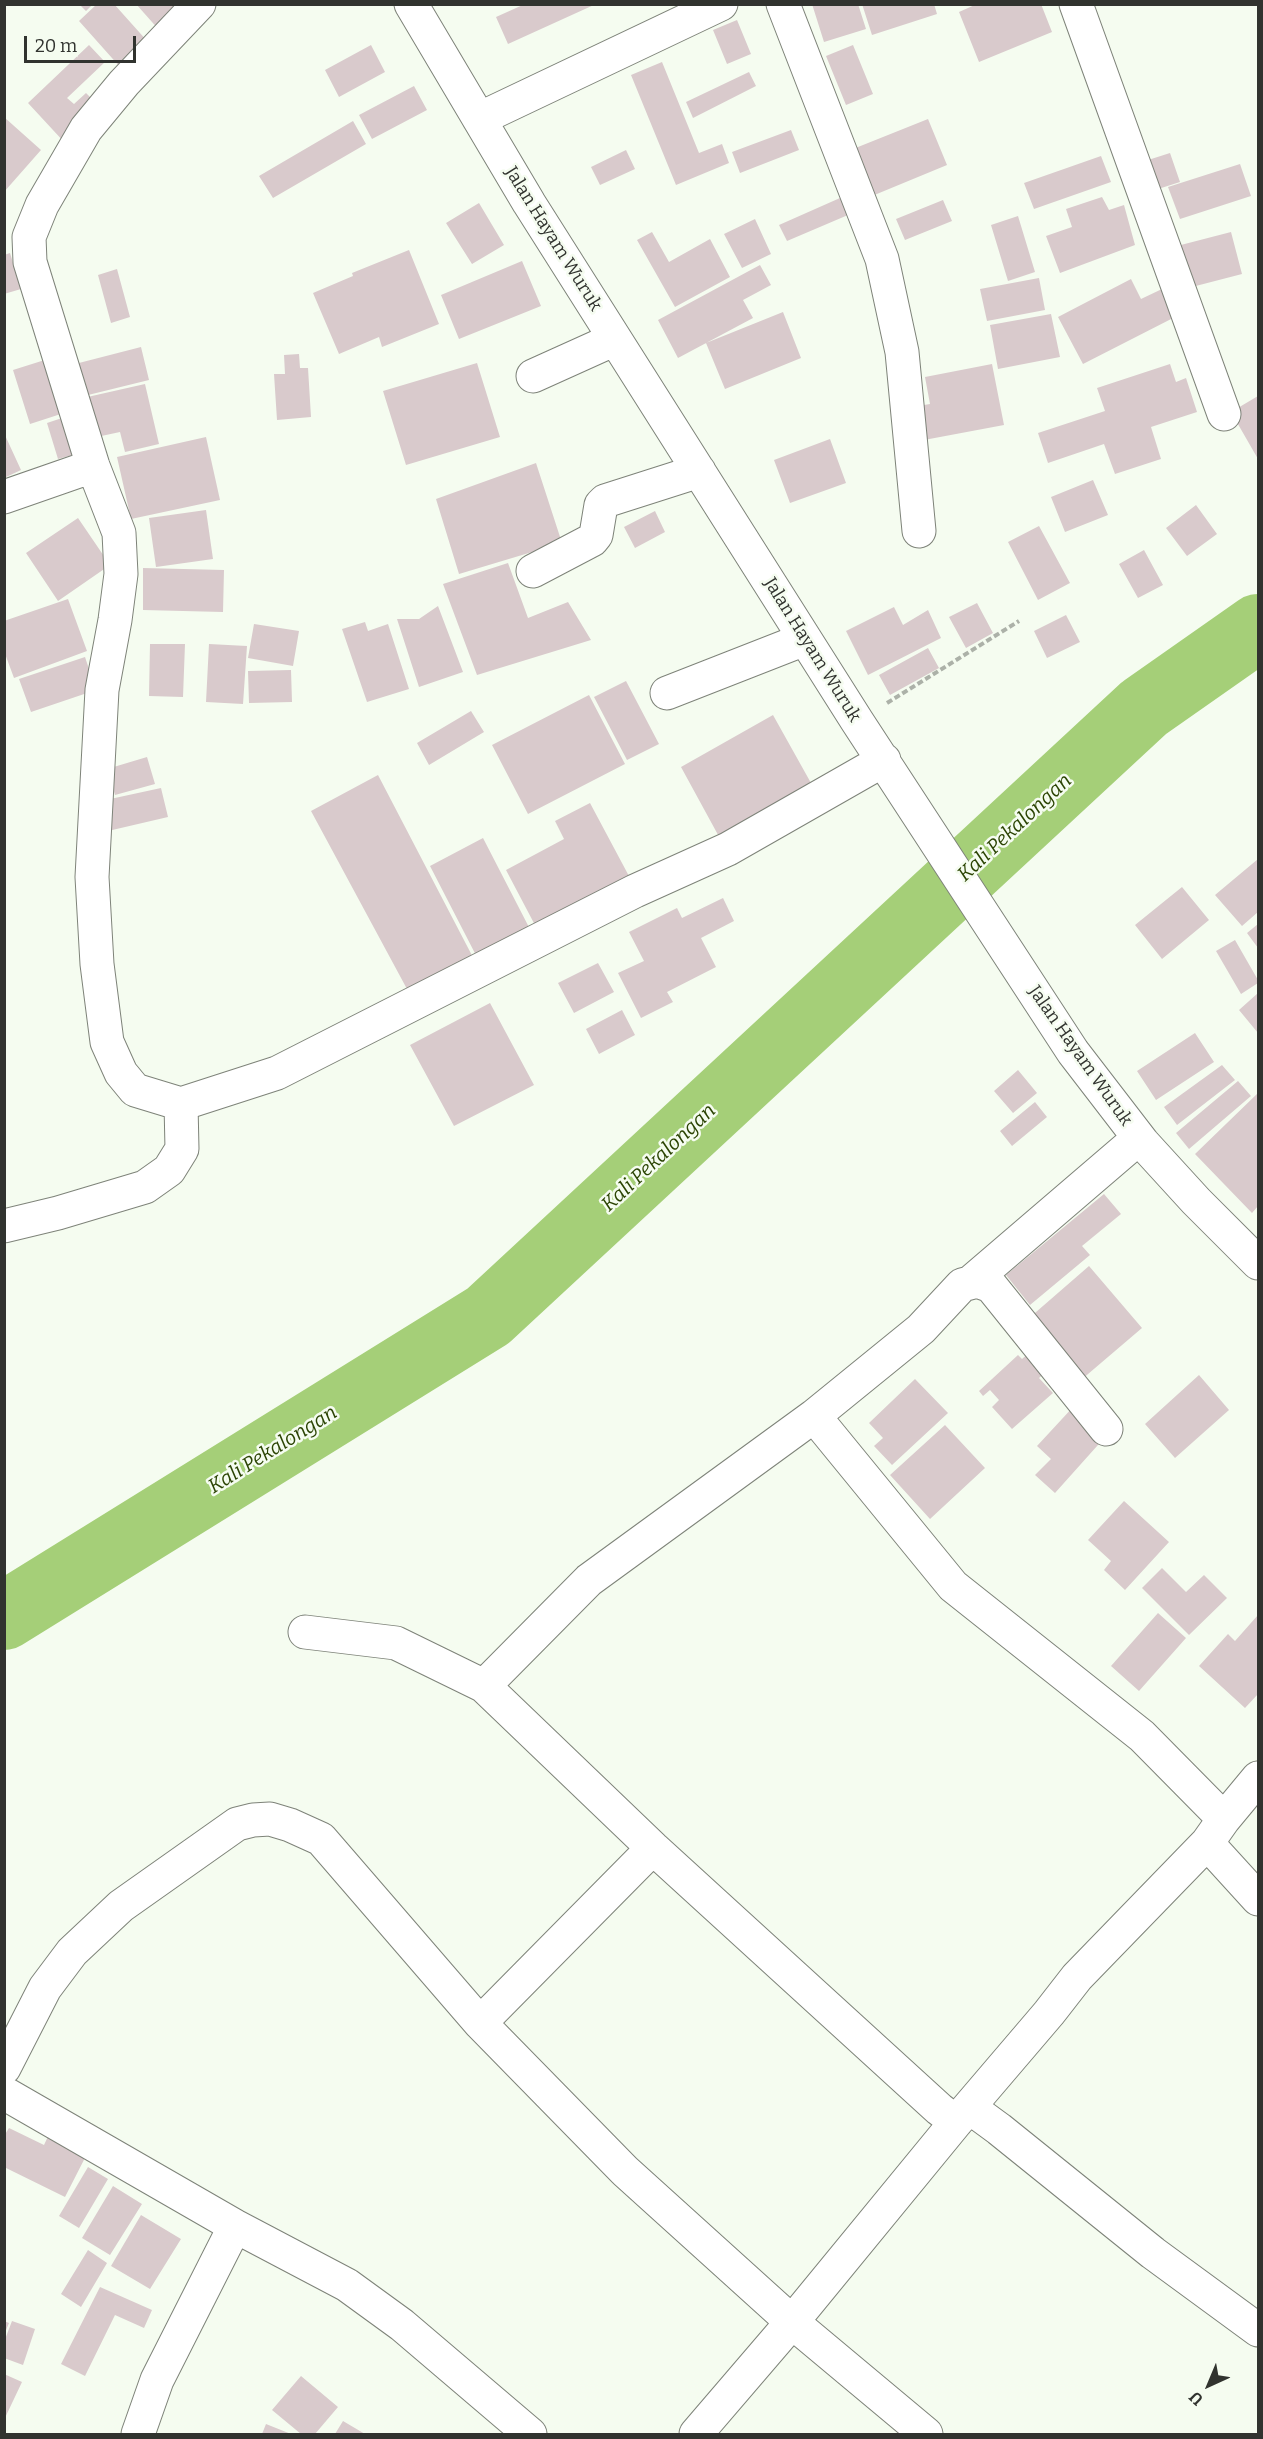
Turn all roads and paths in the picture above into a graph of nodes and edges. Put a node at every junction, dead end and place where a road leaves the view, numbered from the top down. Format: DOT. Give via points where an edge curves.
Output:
graph roads {
  1 [pos="200,4"];
  2 [pos="411,4"];
  3 [pos="721,4"];
  4 [pos="783,4"];
  5 [pos="1077,4"];
  6 [pos="479,119"];
  7 [pos="615,339"];
  8 [pos="533,376"];
  9 [pos="1224,414"];
  10 [pos="93,466"];
  11 [pos="699,471"];
  12 [pos="4,497"];
  13 [pos="919,531"];
  14 [pos="532,572"];
  15 [pos="1019,621"];
  16 [pos="805,639"];
  17 [pos="667,693"];
  18 [pos="857,721"];
  19 [pos="888,767"];
  20 [pos="181,1104"];
  21 [pos="1139,1138"];
  22 [pos="4,1226"];
  23 [pos="1258,1263"];
  24 [pos="971,1282"];
  25 [pos="814,1416"];
  26 [pos="1106,1429"];
  27 [pos="305,1632"];
  28 [pos="484,1686"];
  29 [pos="1258,1778"];
  30 [pos="1215,1831"];
  31 [pos="653,1848"];
  32 [pos="1258,1899"];
  33 [pos="14,2020"];
  34 [pos="480,2023"];
  35 [pos="4,2068"];
  36 [pos="4,2093"];
  37 [pos="962,2114"];
  38 [pos="235,2226"];
  39 [pos="792,2322"];
  40 [pos="1258,2331"];
  41 [pos="138,2434"];
  42 [pos="530,2434"];
  43 [pos="696,2434"];
  44 [pos="926,2434"];
  1 -- 10 [label="street" via="86,129 42,205 29,237 30,262"];
  2 -- 6 [label="street, Jalan Hayam Wuruk"];
  3 -- 6 [label="street"];
  4 -- 13 [label="street" via="882,259 902,352"];
  5 -- 9 [label="street"];
  6 -- 7 [label="street, Jalan Hayam Wuruk"];
  7 -- 8 [label="street"];
  7 -- 11 [label="street, Jalan Hayam Wuruk"];
  10 -- 12 [label="street"];
  10 -- 20 [label="street" via="119,533 121,574 102,690 92,877 107,1042 121,1073 135,1090"];
  11 -- 14 [label="street" via="605,501 592,540"];
  11 -- 16 [label="street, Jalan Hayam Wuruk"];
  15 -- 18 [label="path"];
  16 -- 17 [label="street"];
  16 -- 18 [label="street, Jalan Hayam Wuruk"];
  18 -- 19 [label="street, Jalan Hayam Wuruk"];
  19 -- 20 [label="street" via="277,1073"];
  19 -- 21 [label="street, Jalan Hayam Wuruk" via="1073,1052"];
  20 -- 22 [label="street" via="182,1149 169,1170 145,1187"];
  21 -- 23 [label="street, Jalan Hayam Wuruk"];
  21 -- 24 [label="street"];
  24 -- 25 [label="street" via="962,1285 921,1329"];
  24 -- 26 [label="street" via="991,1287"];
  25 -- 28 [label="street" via="589,1580"];
  25 -- 30 [label="street" via="953,1587 1142,1736"];
  27 -- 28 [label="street" via="396,1643"];
  28 -- 31 [label="street"];
  29 -- 30 [label="street"];
  30 -- 32 [label="street"];
  30 -- 37 [label="street" via="1098,1954"];
  31 -- 34 [label="street"];
  31 -- 37 [label="street"];
  33 -- 34 [label="street" via="72,1952 121,1906 237,1824 270,1819 321,1839"];
  33 -- 35 [label="street"];
  34 -- 39 [label="street" via="625,2171"];
  36 -- 38 [label="street"];
  37 -- 39 [label="street"];
  37 -- 40 [label="street" via="999,2129"];
  38 -- 41 [label="street" via="157,2380"];
  38 -- 42 [label="street" via="347,2285 402,2325"];
  39 -- 43 [label="street"];
  39 -- 44 [label="street"];
}
